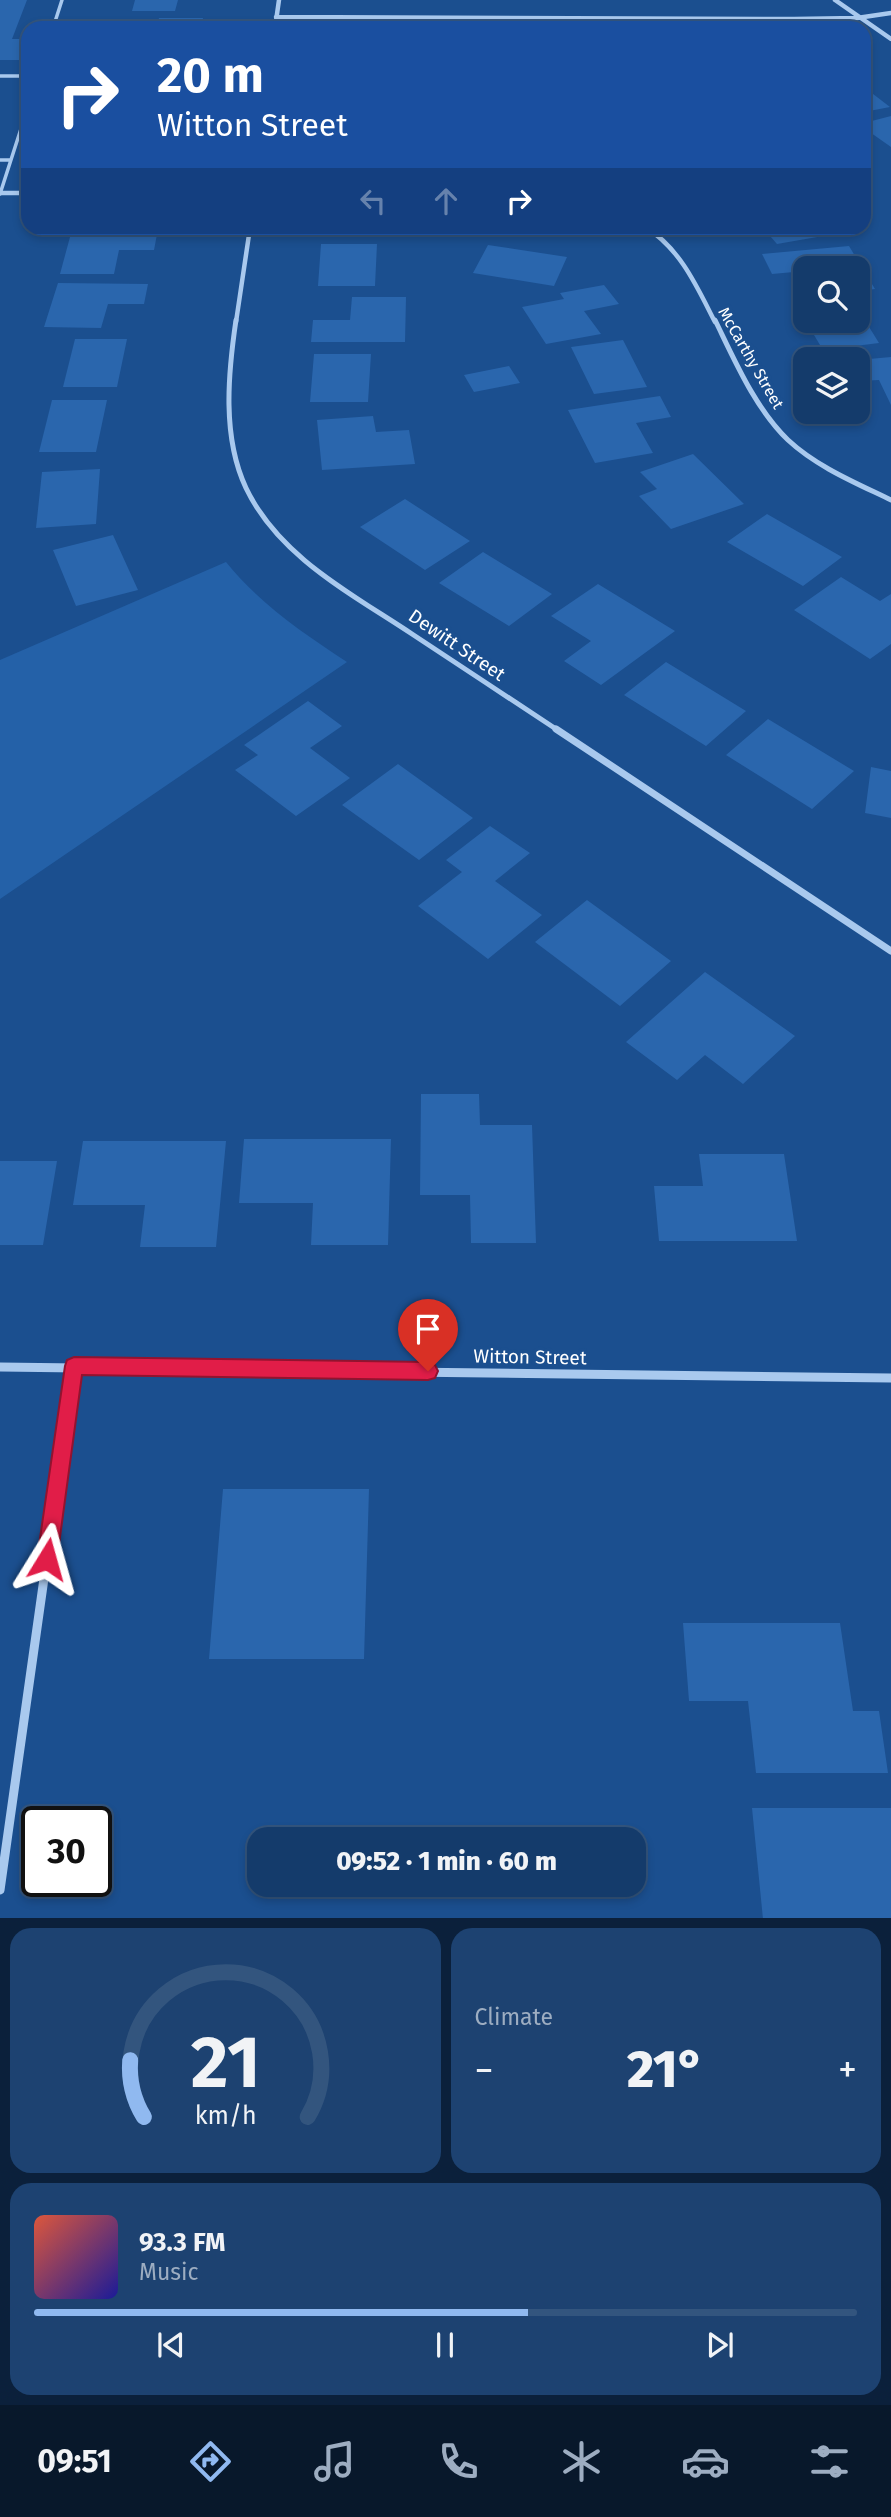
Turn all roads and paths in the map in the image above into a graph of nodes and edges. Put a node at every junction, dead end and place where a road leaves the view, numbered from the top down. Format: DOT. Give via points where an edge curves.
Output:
graph roads {
  1 [pos="62,0"];
  2 [pos="279,0"];
  3 [pos="835,0"];
  4 [pos="891,13"];
  5 [pos="276,16"];
  6 [pos="857,18"];
  7 [pos="55,21"];
  8 [pos="276,21"];
  9 [pos="862,21"];
  10 [pos="871,27"];
  11 [pos="891,39"];
  12 [pos="0,76"];
  13 [pos="21,76"];
  14 [pos="21,129"];
  15 [pos="0,160"];
  16 [pos="11,160"];
  17 [pos="0,193"];
  18 [pos="21,193"];
  19 [pos="249,235"];
  20 [pos="659,235"];
  21 [pos="891,500"];
  22 [pos="891,951"];
  23 [pos="74,1366"];
  24 [pos="0,1367"];
  25 [pos="891,1378"];
  26 [pos="0,1890"];
  1 -- 7 [label="lane"];
  2 -- 5 [label="street"];
  3 -- 6 [label="street"];
  4 -- 6 [label="street"];
  5 -- 6 [label="street"];
  5 -- 8 [label="street"];
  6 -- 9 [label="street"];
  10 -- 11 [label="street"];
  12 -- 13 [label="lane"];
  14 -- 16 [label="lane"];
  15 -- 16 [label="lane"];
  16 -- 17 [label="lane"];
  17 -- 18 [label="street"];
  19 -- 22 [label="street, Dewitt Street" via="229,377 234,451 245,486 273,526 308,565"];
  20 -- 21 [label="street, McCarthy Street" via="680,255 779,430 817,461"];
  23 -- 24 [label="street, Witton Street"];
  23 -- 25 [label="street, Witton Street"];
  23 -- 26 [label="street"];
}
